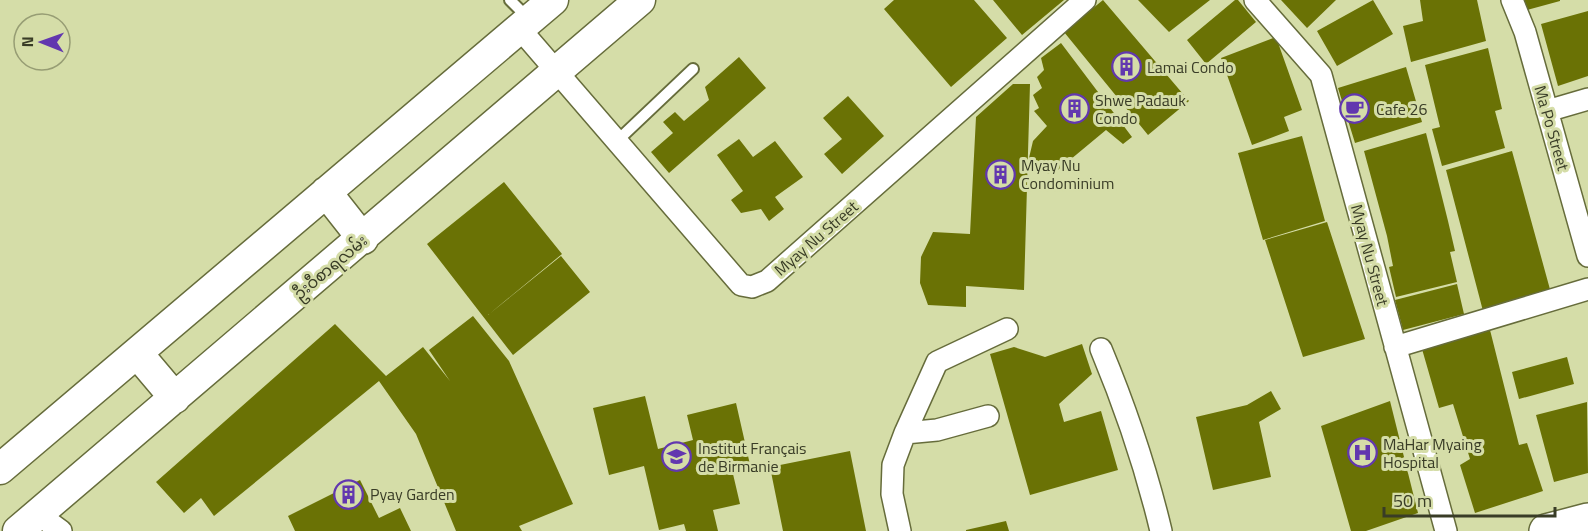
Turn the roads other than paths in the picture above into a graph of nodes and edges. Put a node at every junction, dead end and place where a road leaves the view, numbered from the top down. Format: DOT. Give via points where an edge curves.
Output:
graph roads {
  1 [pos="553,0"];
  2 [pos="640,0"];
  3 [pos="1085,0"];
  4 [pos="1255,0"];
  5 [pos="1512,0"];
  6 [pos="520,16"];
  7 [pos="693,69"];
  8 [pos="556,72"];
  9 [pos="1588,99"];
  10 [pos="1547,111"];
  11 [pos="616,142"];
  12 [pos="326,192"];
  13 [pos="363,239"];
  14 [pos="1588,256"];
  15 [pos="1588,289"];
  16 [pos="1007,329"];
  17 [pos="1395,347"];
  18 [pos="1101,350"];
  19 [pos="137,353"];
  20 [pos="175,398"];
  21 [pos="988,416"];
  22 [pos="905,434"];
  23 [pos="0,469"];
  24 [pos="1588,520"];
  25 [pos="39,525"];
  26 [pos="900,531"];
  27 [pos="1161,531"];
  28 [pos="1446,531"];
  29 [pos="1546,531"];
  1 -- 6 [label="main road"];
  2 -- 8 [label="main road, ဦးဝီစာရလမ်း"];
  3 -- 11 [label="street, Myay Nu Street" via="767,281 752,287 741,285"];
  4 -- 17 [label="street, Myay Nu Street" via="1321,75"];
  5 -- 10 [label="street, Ma Po Street"];
  6 -- 8 [label="street, Myay Nu Street"];
  6 -- 12 [label="main road"];
  7 -- 11 [label="lane"];
  8 -- 11 [label="street, Myay Nu Street"];
  8 -- 13 [label="main road, ဦးဝီစာရလမ်း"];
  9 -- 10 [label="street"];
  10 -- 14 [label="street, Ma Po Street"];
  12 -- 13 [label="main road"];
  12 -- 19 [label="main road"];
  13 -- 20 [label="main road, ဦးဝီစာရလမ်း"];
  15 -- 17 [label="street"];
  16 -- 22 [label="street" via="937,362"];
  17 -- 28 [label="street, Myay Nu Street"];
  18 -- 27 [label="street" via="1127,410"];
  19 -- 20 [label="main road"];
  19 -- 23 [label="main road"];
  20 -- 25 [label="main road, ဦးဝီစာရလမ်း"];
  21 -- 22 [label="street"];
  22 -- 26 [label="street" via="893,465 892,494"];
  24 -- 29 [label="highway"];
}
